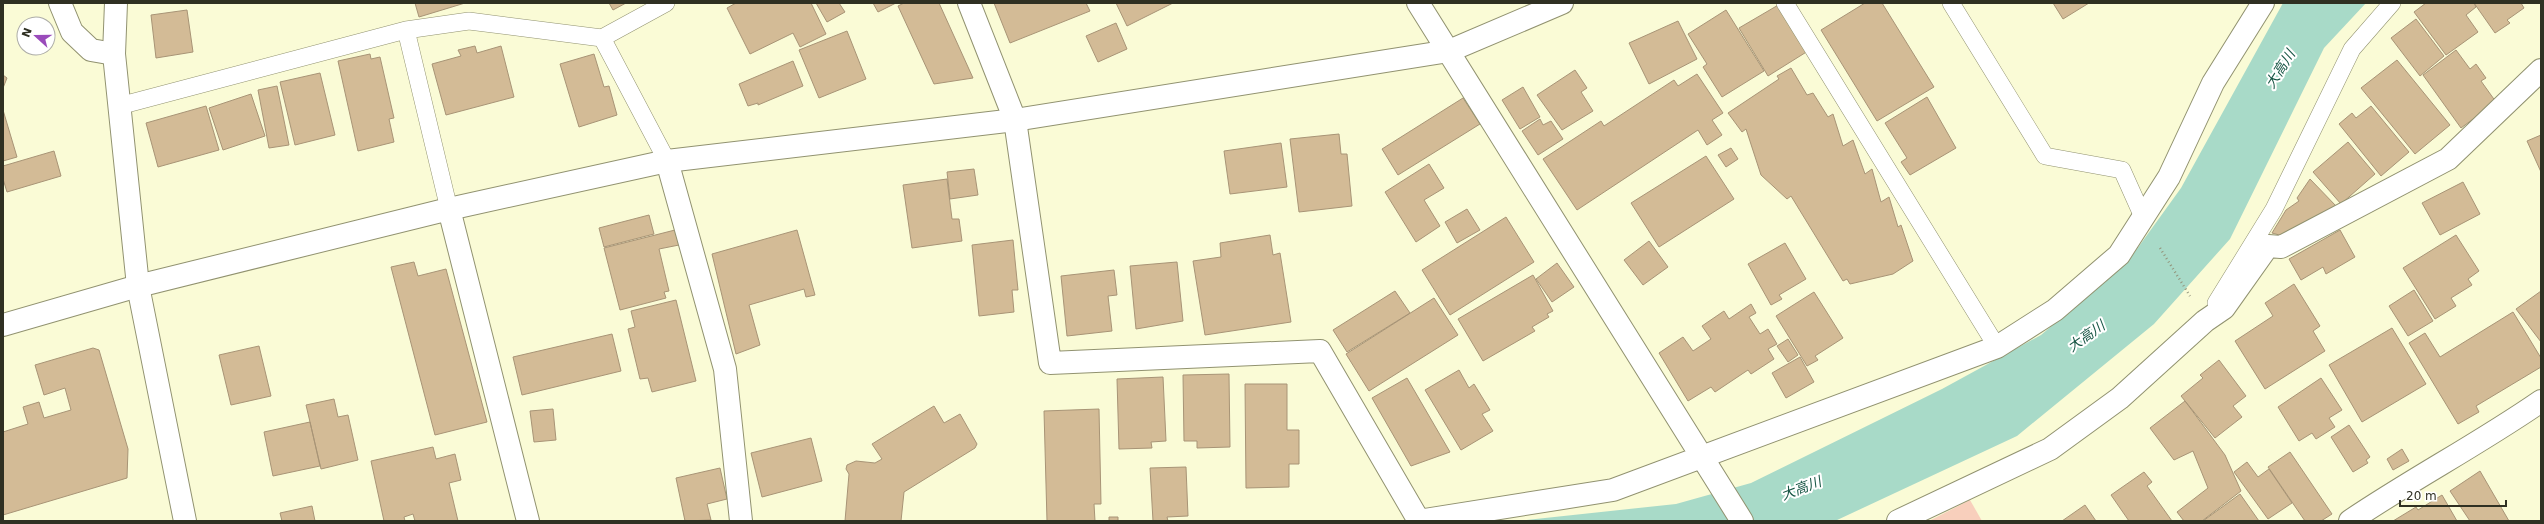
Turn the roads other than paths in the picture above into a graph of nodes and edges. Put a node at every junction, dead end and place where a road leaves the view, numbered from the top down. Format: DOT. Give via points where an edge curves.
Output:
graph roads {
  1 [pos="60,3"];
  2 [pos="116,3"];
  3 [pos="666,3"];
  4 [pos="969,3"];
  5 [pos="1418,3"];
  6 [pos="1562,3"];
  7 [pos="1785,3"];
  8 [pos="1951,3"];
  9 [pos="2263,3"];
  10 [pos="2392,3"];
  11 [pos="406,30"];
  12 [pos="602,38"];
  13 [pos="1449,51"];
  14 [pos="114,54"];
  15 [pos="2541,70"];
  16 [pos="119,106"];
  17 [pos="1015,120"];
  18 [pos="667,161"];
  19 [pos="449,209"];
  20 [pos="2145,221"];
  21 [pos="138,286"];
  22 [pos="2205,321"];
  23 [pos="3,325"];
  24 [pos="1997,347"];
  25 [pos="2541,401"];
  26 [pos="1703,457"];
  27 [pos="185,521"];
  28 [pos="528,521"];
  29 [pos="741,521"];
  30 [pos="1418,521"];
  31 [pos="1742,521"];
  32 [pos="1898,521"];
  33 [pos="2350,521"];
  1 -- 14 [label="street" via="72,32 90,50"];
  2 -- 14 [label="street"];
  3 -- 12 [label="lane"];
  4 -- 17 [label="street"];
  5 -- 13 [label="street"];
  6 -- 13 [label="street"];
  7 -- 24 [label="lane"];
  8 -- 20 [label="lane" via="2045,156 2122,170"];
  9 -- 20 [label="street" via="2213,83 2169,177"];
  10 -- 22 [label="lane" via="2352,49 2274,209"];
  11 -- 12 [label="lane" via="469,21"];
  11 -- 16 [label="lane"];
  11 -- 19 [label="lane"];
  12 -- 18 [label="lane"];
  13 -- 17 [label="street"];
  13 -- 26 [label="street"];
  14 -- 16 [label="street"];
  15 -- 22 [label="street" via="2448,158 2281,247 2268,246 2224,308"];
  16 -- 21 [label="street"];
  17 -- 18 [label="street"];
  17 -- 30 [label="street" via="1050,363 1320,350"];
  18 -- 19 [label="street"];
  18 -- 29 [label="street" via="725,369"];
  19 -- 21 [label="street"];
  19 -- 28 [label="street"];
  20 -- 24 [label="street" via="2119,255 2055,310"];
  21 -- 23 [label="street"];
  21 -- 27 [label="street"];
  22 -- 32 [label="street" via="2120,398 2050,449"];
  24 -- 26 [label="street"];
  25 -- 33 [label="street" via="2496,432 2391,493"];
  26 -- 30 [label="street" via="1613,490"];
  26 -- 31 [label="street"];
}
